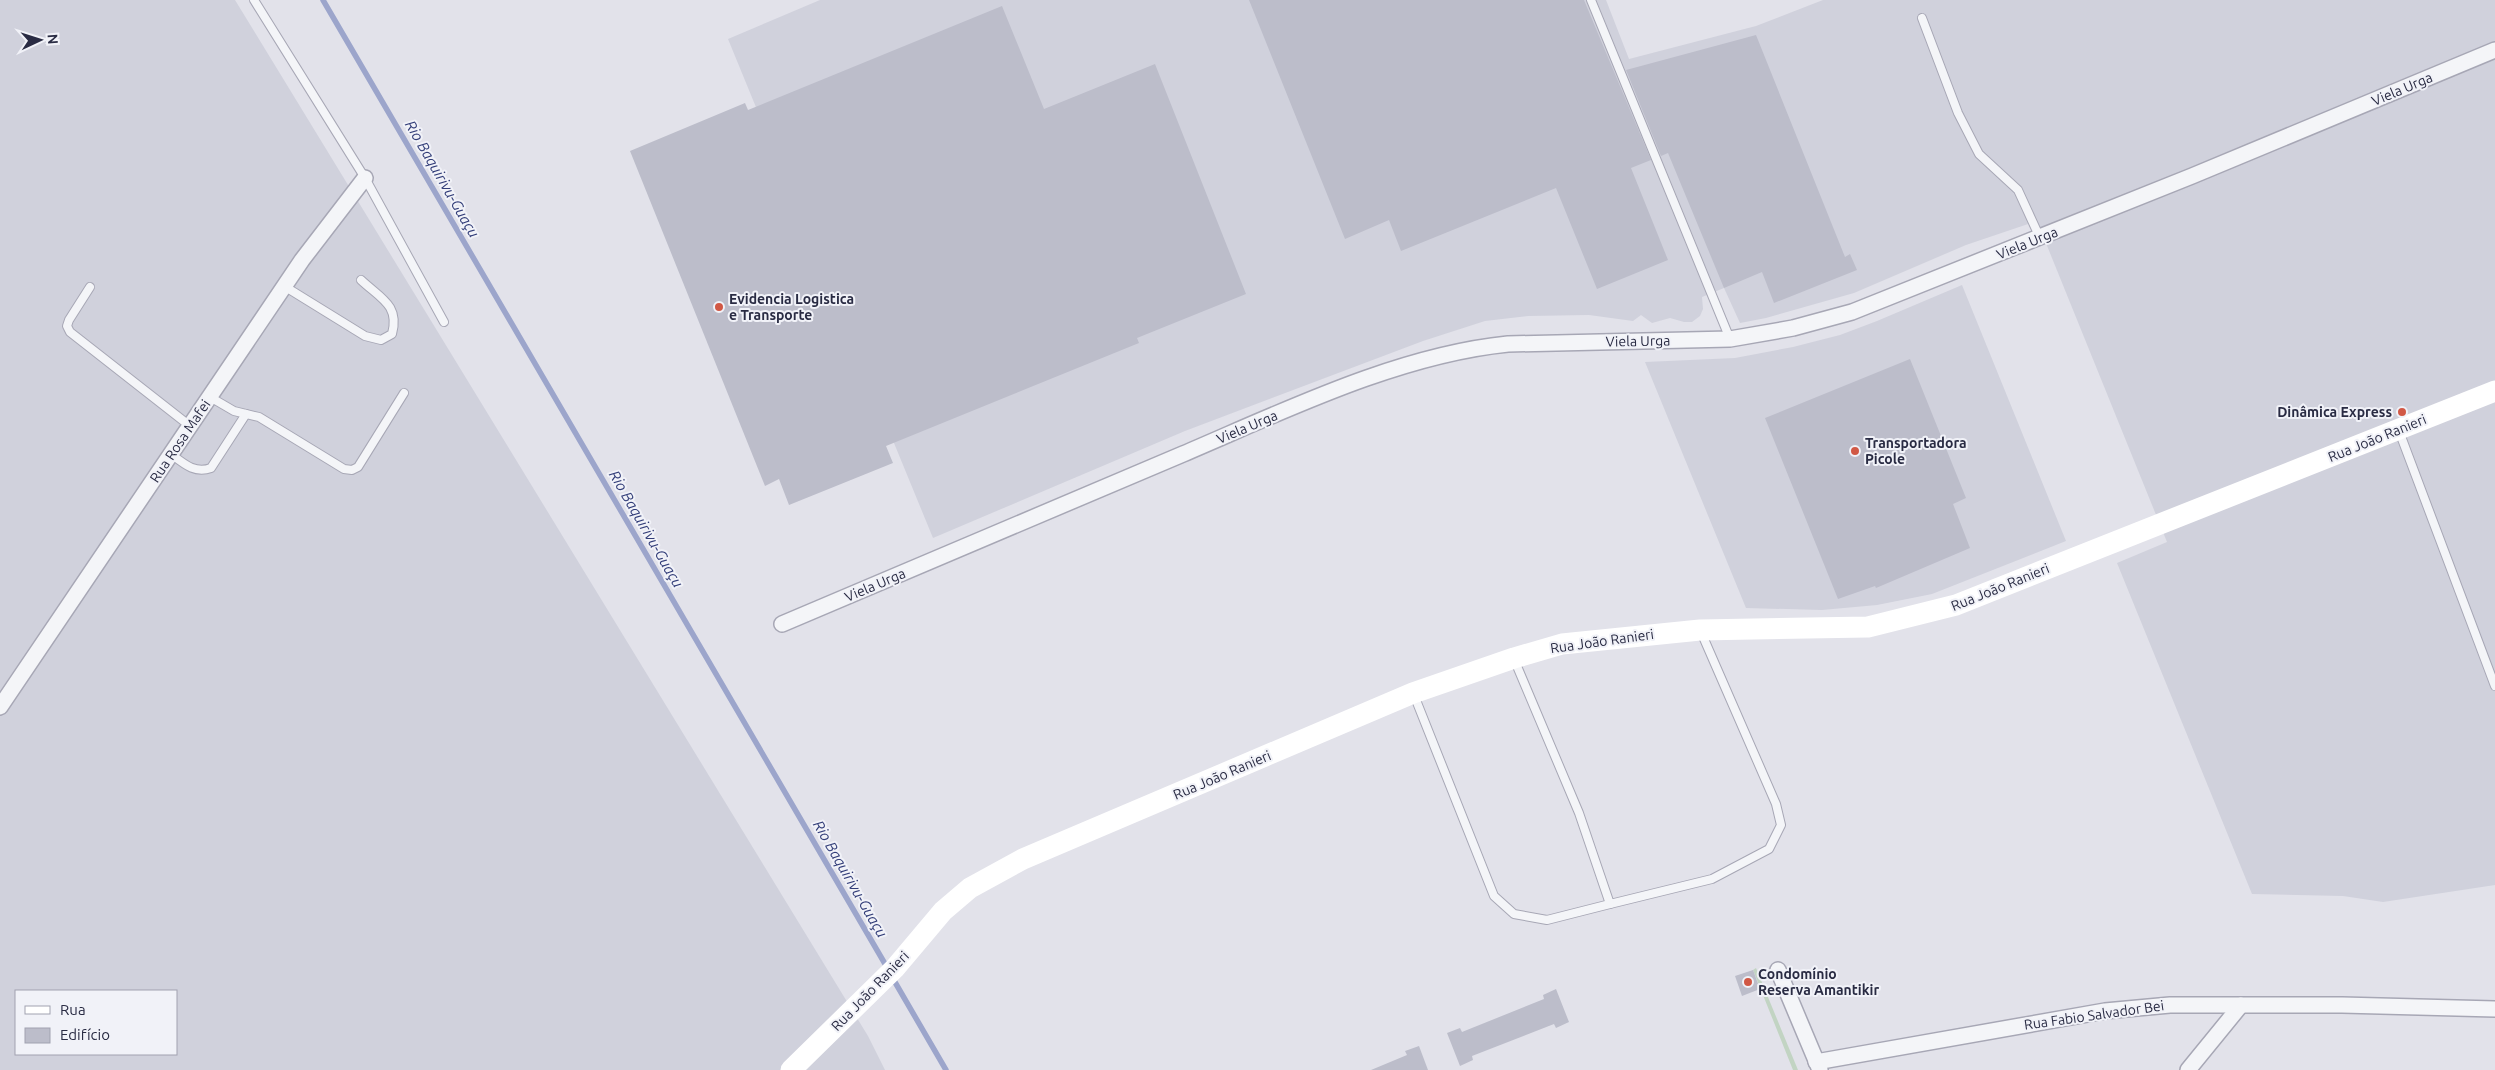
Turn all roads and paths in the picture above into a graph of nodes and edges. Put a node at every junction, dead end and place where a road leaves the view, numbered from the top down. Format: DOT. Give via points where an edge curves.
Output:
graph roads {
  1 [pos="254,0"];
  2 [pos="1591,0"];
  3 [pos="1922,18"];
  4 [pos="2495,50"];
  5 [pos="365,178"];
  6 [pos="2040,238"];
  7 [pos="361,280"];
  8 [pos="284,286"];
  9 [pos="90,287"];
  10 [pos="444,322"];
  11 [pos="1730,339"];
  12 [pos="2495,391"];
  13 [pos="404,393"];
  14 [pos="210,397"];
  15 [pos="246,414"];
  16 [pos="190,426"];
  17 [pos="2398,430"];
  18 [pos="171,454"];
  19 [pos="782,624"];
  20 [pos="1700,630"];
  21 [pos="1514,658"];
  22 [pos="2495,686"];
  23 [pos="1413,693"];
  24 [pos="0,707"];
  25 [pos="1610,904"];
  26 [pos="1778,970"];
  27 [pos="2241,1005"];
  28 [pos="2495,1010"];
  29 [pos="1818,1066"];
  30 [pos="791,1070"];
  31 [pos="2188,1070"];
  1 -- 5 [label="lane"];
  2 -- 11 [label="lane"];
  3 -- 6 [label="lane" via="1958,114 1979,154 2018,190"];
  4 -- 6 [label="street, Viela Urga"];
  5 -- 8 [label="street, Rua Rosa Mafei"];
  5 -- 10 [label="lane"];
  6 -- 11 [label="street, Viela Urga" via="1844,314 1793,328"];
  7 -- 8 [label="lane" via="393,310 396,320 392,334 381,340 365,336"];
  8 -- 14 [label="street, Rua Rosa Mafei"];
  9 -- 16 [label="lane" via="69,320 70,332"];
  11 -- 19 [label="street, Viela Urga" via="1508,344 1478,347 1419,361 1300,404"];
  12 -- 17 [label="street, Rua João Ranieri"];
  13 -- 15 [label="lane" via="358,467 352,470 344,469 259,417"];
  14 -- 15 [label="lane"];
  14 -- 16 [label="street, Rua Rosa Mafei"];
  15 -- 18 [label="lane" via="211,468 202,471 192,469"];
  16 -- 18 [label="street, Rua Rosa Mafei"];
  17 -- 20 [label="street, Rua João Ranieri" via="1956,606 1868,628"];
  17 -- 22 [label="lane"];
  18 -- 24 [label="street, Rua Rosa Mafei"];
  20 -- 21 [label="street, Rua João Ranieri" via="1562,644"];
  20 -- 25 [label="lane" via="1776,804 1781,825 1769,849 1712,879"];
  21 -- 23 [label="street, Rua João Ranieri"];
  21 -- 25 [label="lane" via="1579,814"];
  23 -- 25 [label="lane" via="1494,896 1514,914 1547,920"];
  23 -- 30 [label="street, Rua João Ranieri" via="1022,860 970,888 943,911 895,968"];
  26 -- 29 [label="street"];
  27 -- 28 [label="street, Rua Fabio Salvador Bei"];
  27 -- 29 [label="street, Rua Fabio Salvador Bei" via="2170,1005 2105,1011"];
  27 -- 31 [label="street"];
}
